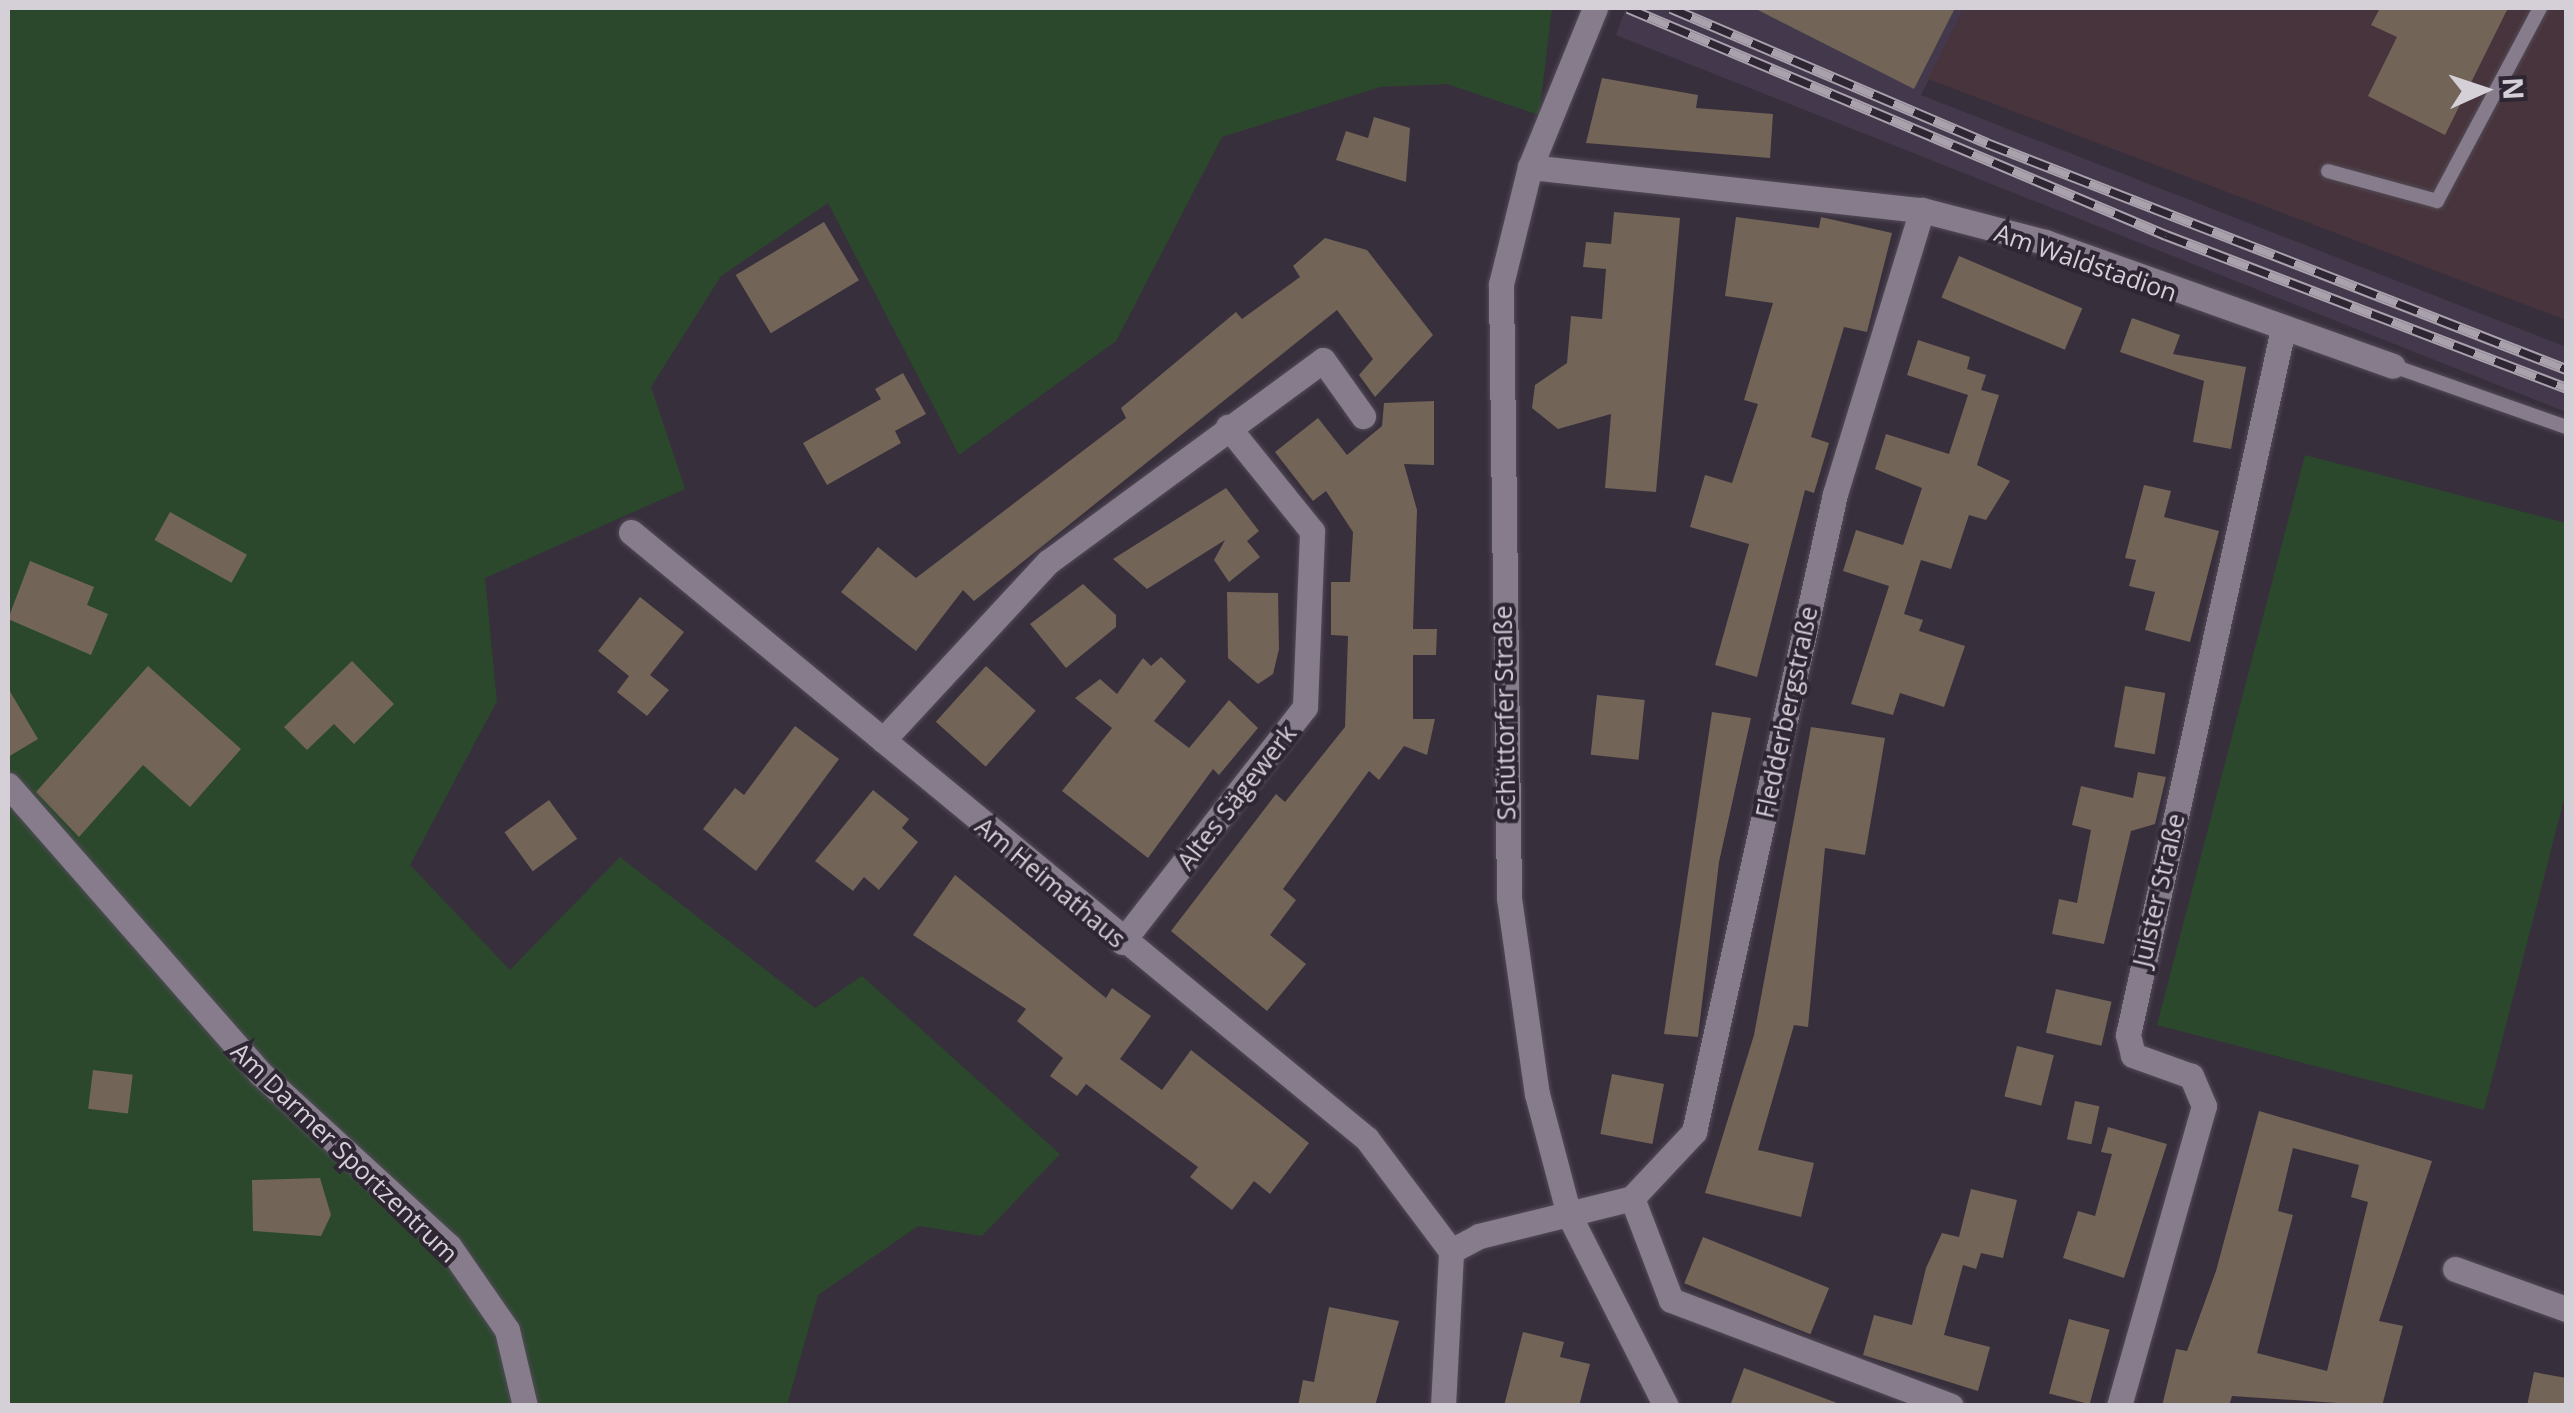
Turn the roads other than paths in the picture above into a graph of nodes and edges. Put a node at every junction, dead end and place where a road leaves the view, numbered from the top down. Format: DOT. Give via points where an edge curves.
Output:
graph roads {
  1 [pos="1595,8"];
  2 [pos="2540,8"];
  3 [pos="1530,166"];
  4 [pos="2328,171"];
  5 [pos="1922,210"];
  6 [pos="2283,329"];
  7 [pos="2393,366"];
  8 [pos="1363,416"];
  9 [pos="1228,427"];
  10 [pos="2566,427"];
  11 [pos="631,532"];
  12 [pos="883,740"];
  13 [pos="8,785"];
  14 [pos="1122,942"];
  15 [pos="1632,1198"];
  16 [pos="1570,1214"];
  17 [pos="1451,1251"];
  18 [pos="2455,1269"];
  19 [pos="2566,1309"];
  20 [pos="525,1406"];
  21 [pos="1444,1406"];
  22 [pos="1666,1406"];
  23 [pos="1951,1406"];
  24 [pos="2120,1406"];
  1 -- 3 [label="street, Schüttorfer Straße"];
  2 -- 4 [label="lane" via="2437,201"];
  3 -- 5 [label="street, Am Waldstadion"];
  3 -- 16 [label="street, Schüttorfer Straße" via="1498,340 1509,898 1536,1094"];
  5 -- 6 [label="street, Am Waldstadion" via="2045,242"];
  5 -- 15 [label="street, Fledderbergstraße" via="1784,702 1714,1067 1694,1132"];
  6 -- 7 [label="street, Am Waldstadion"];
  6 -- 24 [label="street, Juister Straße" via="2130,1021 2134,1055 2191,1076 2204,1106"];
  7 -- 10 [label="lane, Am Waldstadion"];
  8 -- 9 [label="street" via="1323,360"];
  9 -- 12 [label="street" via="1048,562"];
  9 -- 14 [label="street, Altes Sägewerk" via="1312,531 1306,707"];
  11 -- 12 [label="street, Am Heimathaus"];
  12 -- 14 [label="street, Am Heimathaus"];
  13 -- 20 [label="street, Am Darmer Sportzentrum" via="260,1073 449,1246 507,1330"];
  14 -- 17 [label="street, Am Heimathaus" via="1367,1139"];
  15 -- 16 [label="street"];
  15 -- 23 [label="street" via="1670,1300"];
  16 -- 17 [label="street"];
  16 -- 22 [label="street, Schüttorfer Straße"];
  17 -- 21 [label="street"];
  18 -- 19 [label="street"];
}
